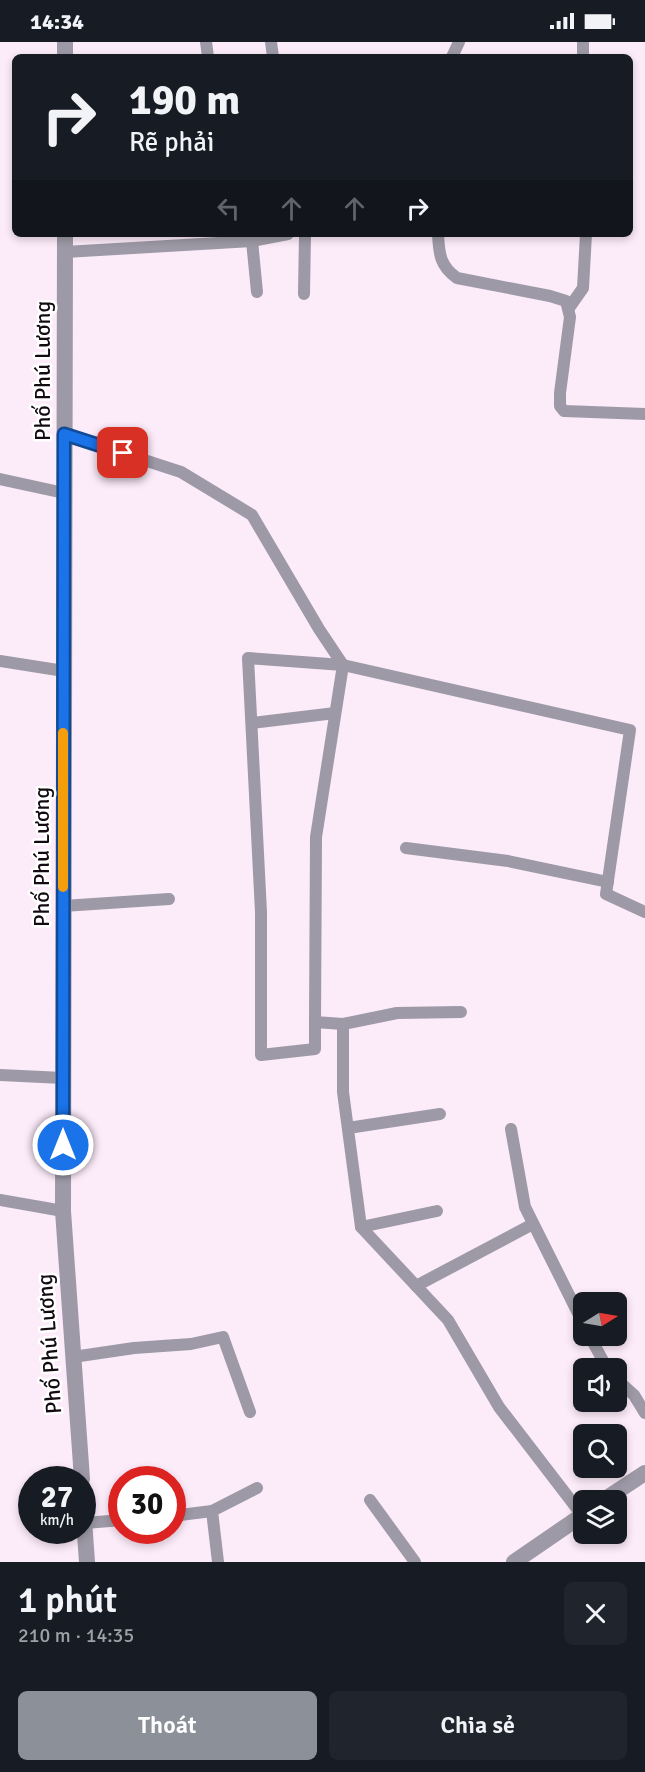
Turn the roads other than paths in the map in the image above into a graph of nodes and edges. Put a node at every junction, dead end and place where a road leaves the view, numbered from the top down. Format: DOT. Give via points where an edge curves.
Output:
graph roads {
  1 [pos="64,237"];
  2 [pos="273,237"];
  3 [pos="305,237"];
  4 [pos="438,237"];
  5 [pos="586,237"];
  6 [pos="252,241"];
  7 [pos="64,252"];
  8 [pos="258,292"];
  9 [pos="303,294"];
  10 [pos="569,308"];
  11 [pos="645,414"];
  12 [pos="64,434"];
  13 [pos="0,479"];
  14 [pos="64,493"];
  15 [pos="0,661"];
  16 [pos="342,664"];
  17 [pos="64,670"];
  18 [pos="335,713"];
  19 [pos="252,723"];
  20 [pos="406,848"];
  21 [pos="608,882"];
  22 [pos="169,899"];
  23 [pos="63,906"];
  24 [pos="645,912"];
  25 [pos="461,1012"];
  26 [pos="315,1022"];
  27 [pos="343,1024"];
  28 [pos="0,1075"];
  29 [pos="63,1078"];
  30 [pos="440,1114"];
  31 [pos="348,1128"];
  32 [pos="511,1129"];
  33 [pos="0,1200"];
  34 [pos="63,1211"];
  35 [pos="437,1211"];
  36 [pos="533,1224"];
  37 [pos="362,1227"];
  38 [pos="416,1286"];
  39 [pos="573,1303"];
  40 [pos="73,1358"];
  41 [pos="627,1389"];
  42 [pos="250,1412"];
  43 [pos="645,1413"];
  44 [pos="81,1466"];
  45 [pos="645,1473"];
  46 [pos="257,1488"];
  47 [pos="619,1490"];
  48 [pos="370,1500"];
  49 [pos="573,1502"];
  50 [pos="212,1511"];
  51 [pos="186,1514"];
  52 [pos="573,1522"];
  53 [pos="86,1544"];
  54 [pos="87,1562"];
  55 [pos="218,1562"];
  56 [pos="415,1562"];
  57 [pos="514,1562"];
  1 -- 7 [label="street, Phố Phú Lương"];
  2 -- 6 [label="lane"];
  3 -- 9 [label="lane"];
  4 -- 10 [label="lane" via="440,261 457,278 561,298"];
  5 -- 10 [label="lane" via="583,288"];
  6 -- 7 [label="lane"];
  6 -- 8 [label="lane"];
  7 -- 12 [label="street, Phố Phú Lương"];
  10 -- 11 [label="lane" via="560,406 571,413"];
  12 -- 14 [label="street, Phố Phú Lương"];
  12 -- 16 [label="lane" via="181,472 252,515"];
  13 -- 14 [label="lane"];
  14 -- 17 [label="street, Phố Phú Lương"];
  15 -- 17 [label="lane"];
  16 -- 18 [label="lane"];
  16 -- 19 [label="lane" via="248,658"];
  16 -- 21 [label="lane" via="630,730"];
  17 -- 23 [label="street, Phố Phú Lương"];
  18 -- 19 [label="lane"];
  18 -- 26 [label="lane" via="315,837"];
  19 -- 26 [label="lane" via="261,912 261,1055 315,1049"];
  20 -- 21 [label="lane" via="508,861"];
  21 -- 24 [label="lane" via="606,894"];
  22 -- 23 [label="lane"];
  23 -- 29 [label="street, Phố Phú Lương"];
  25 -- 27 [label="lane" via="397,1013"];
  26 -- 27 [label="lane"];
  27 -- 31 [label="lane" via="343,1092"];
  28 -- 29 [label="lane"];
  29 -- 34 [label="street, Phố Phú Lương"];
  30 -- 31 [label="lane"];
  31 -- 37 [label="lane"];
  32 -- 36 [label="lane" via="525,1208"];
  33 -- 34 [label="lane"];
  34 -- 40 [label="street, Phố Phú Lương"];
  35 -- 37 [label="lane"];
  36 -- 38 [label="lane"];
  36 -- 39 [label="lane"];
  37 -- 38 [label="lane"];
  38 -- 49 [label="lane" via="448,1320 499,1407"];
  40 -- 42 [label="lane" via="223,1337"];
  40 -- 44 [label="street, Phố Phú Lương"];
  41 -- 43 [label="lane"];
  45 -- 47 [label="street"];
  46 -- 50 [label="lane"];
  48 -- 56 [label="lane"];
  50 -- 51 [label="lane"];
  50 -- 55 [label="lane"];
  52 -- 57 [label="street"];
  53 -- 54 [label="street"];
}
